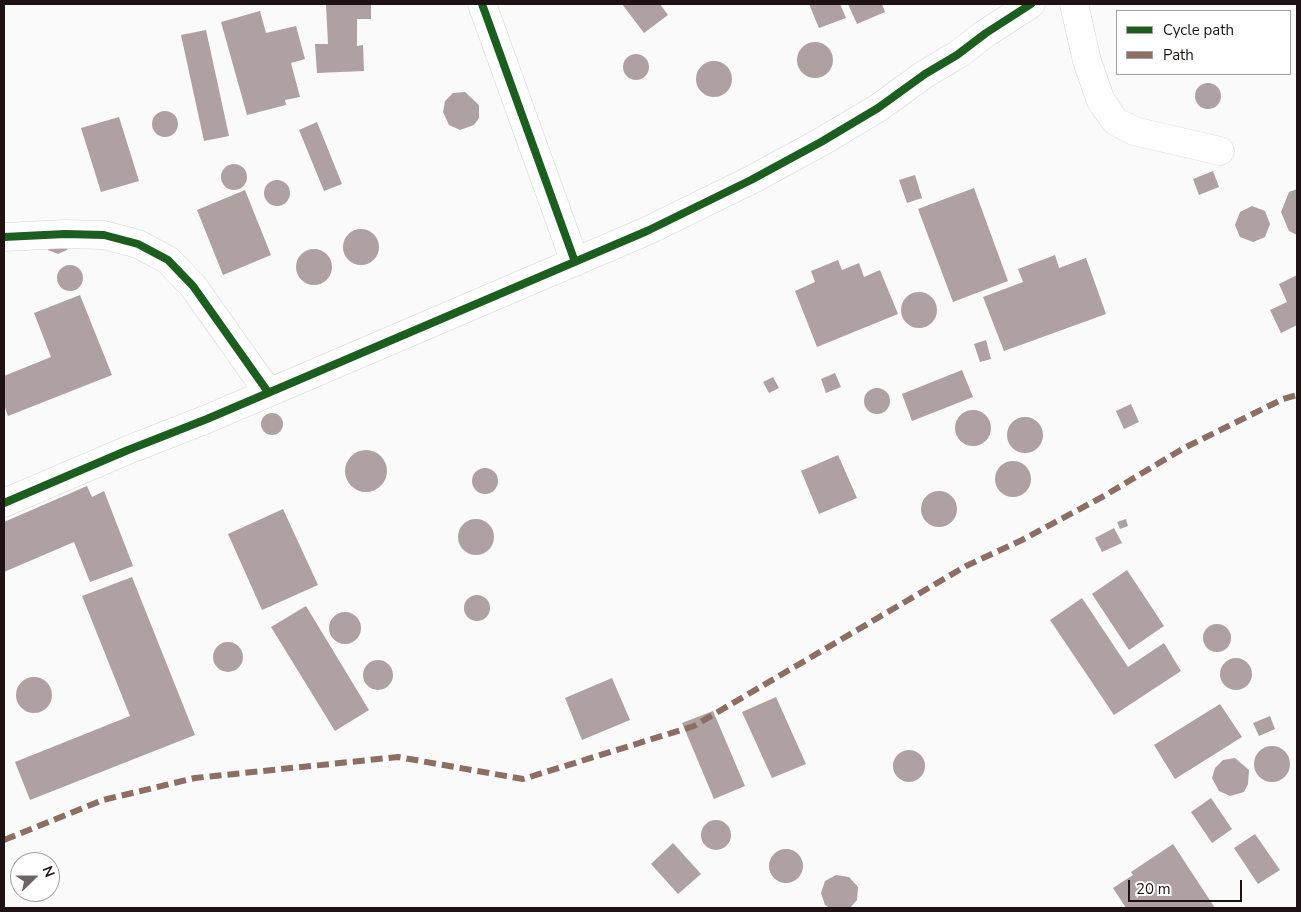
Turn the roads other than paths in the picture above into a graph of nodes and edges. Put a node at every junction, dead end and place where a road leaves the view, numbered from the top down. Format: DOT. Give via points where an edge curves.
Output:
graph roads {
  1 [pos="482,4"];
  2 [pos="1031,4"];
  3 [pos="1074,4"];
  4 [pos="1220,151"];
  5 [pos="4,237"];
  6 [pos="575,262"];
  7 [pos="268,392"];
  8 [pos="4,503"];
  1 -- 6 [label="street"];
  2 -- 6 [label="street" via="878,108 821,142 647,231"];
  3 -- 4 [label="street" via="1101,101 1115,121 1134,131"];
  5 -- 7 [label="street" via="104,235 138,244 168,260 193,286"];
  6 -- 7 [label="street"];
  7 -- 8 [label="street"];
}
